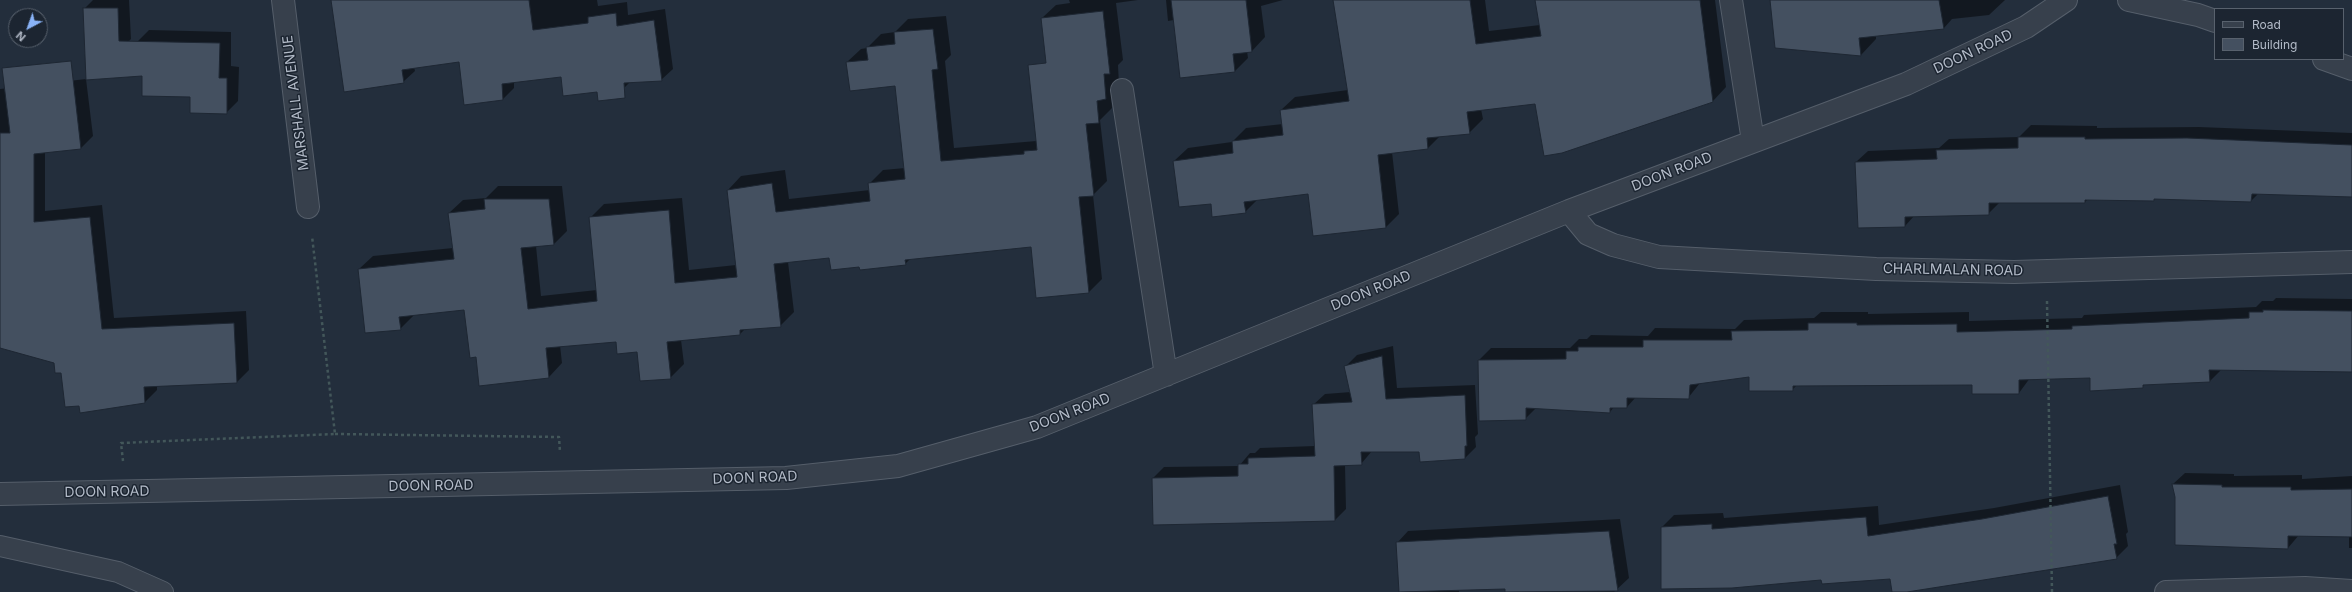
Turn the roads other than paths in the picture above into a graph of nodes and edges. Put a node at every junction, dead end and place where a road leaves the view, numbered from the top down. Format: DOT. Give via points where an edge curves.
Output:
graph roads {
  1 [pos="284,0"];
  2 [pos="1731,0"];
  3 [pos="2066,0"];
  4 [pos="2129,0"];
  5 [pos="2214,21"];
  6 [pos="2327,60"];
  7 [pos="2352,69"];
  8 [pos="1122,90"];
  9 [pos="1753,141"];
  10 [pos="308,207"];
  11 [pos="1569,211"];
  12 [pos="2352,262"];
  13 [pos="1166,375"];
  14 [pos="0,494"];
  15 [pos="0,546"];
  16 [pos="2352,590"];
  17 [pos="163,592"];
  18 [pos="2166,592"];
  1 -- 10 [label="street, MARSHALL AVENUE"];
  2 -- 9 [label="street"];
  3 -- 9 [label="street, DOON ROAD" via="2026,27 1906,84"];
  4 -- 5 [label="street"];
  6 -- 7 [label="street"];
  8 -- 13 [label="street"];
  9 -- 11 [label="street, DOON ROAD"];
  11 -- 12 [label="street, CHARLMALAN ROAD" via="1588,234 1613,245 1659,257 1876,269 2014,272"];
  11 -- 13 [label="street, DOON ROAD"];
  13 -- 14 [label="street, DOON ROAD" via="1037,427 898,466 786,478"];
  15 -- 17 [label="lane" via="118,572"];
  16 -- 18 [label="street" via="2305,588"];
}
